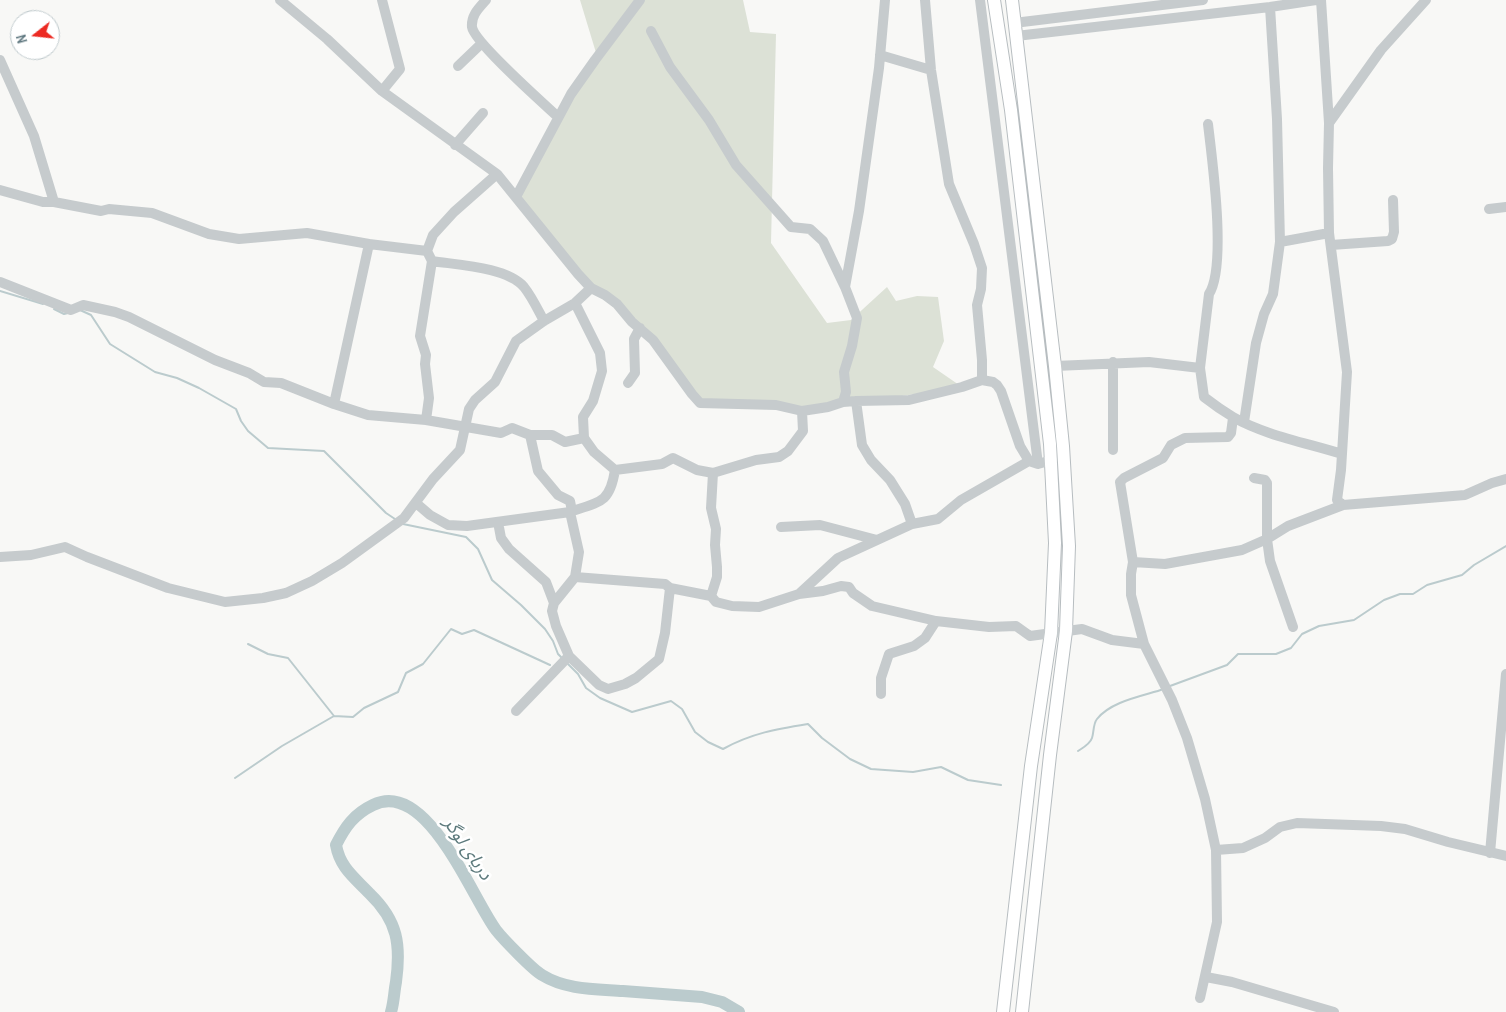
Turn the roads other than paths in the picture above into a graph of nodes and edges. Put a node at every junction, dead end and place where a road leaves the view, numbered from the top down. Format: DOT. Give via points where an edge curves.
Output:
graph roads {
  1 [pos="382,0"];
  2 [pos="486,0"];
  3 [pos="640,0"];
  4 [pos="885,0"];
  5 [pos="925,0"];
  6 [pos="980,0"];
  7 [pos="994,0"];
  8 [pos="1012,0"];
  9 [pos="1203,0"];
  10 [pos="1316,0"];
  11 [pos="1321,0"];
  12 [pos="1426,0"];
  13 [pos="285,1"];
  14 [pos="1161,2"];
  15 [pos="1270,7"];
  16 [pos="1014,22"];
  17 [pos="651,31"];
  18 [pos="1016,36"];
  19 [pos="482,43"];
  20 [pos="880,55"];
  21 [pos="0,60"];
  22 [pos="458,66"];
  23 [pos="931,70"];
  24 [pos="382,91"];
  25 [pos="483,113"];
  26 [pos="558,117"];
  27 [pos="1329,123"];
  28 [pos="1208,124"];
  29 [pos="455,145"];
  30 [pos="496,174"];
  31 [pos="0,190"];
  32 [pos="516,197"];
  33 [pos="1393,200"];
  34 [pos="54,202"];
  35 [pos="1506,207"];
  36 [pos="1489,209"];
  37 [pos="1329,233"];
  38 [pos="1280,242"];
  39 [pos="370,244"];
  40 [pos="1331,245"];
  41 [pos="427,251"];
  42 [pos="432,261"];
  43 [pos="0,282"];
  44 [pos="845,286"];
  45 [pos="592,288"];
  46 [pos="575,303"];
  47 [pos="544,321"];
  48 [pos="640,328"];
  49 [pos="1113,362"];
  50 [pos="1055,366"];
  51 [pos="1200,368"];
  52 [pos="982,380"];
  53 [pos="628,383"];
  54 [pos="856,401"];
  55 [pos="843,402"];
  56 [pos="334,404"];
  57 [pos="802,411"];
  58 [pos="1233,418"];
  59 [pos="426,420"];
  60 [pos="1244,422"];
  61 [pos="465,427"];
  62 [pos="530,434"];
  63 [pos="584,438"];
  64 [pos="1113,450"];
  65 [pos="1342,454"];
  66 [pos="1052,460"];
  67 [pos="1033,462"];
  68 [pos="615,470"];
  69 [pos="713,473"];
  70 [pos="1254,478"];
  71 [pos="1506,479"];
  72 [pos="416,503"];
  73 [pos="1343,505"];
  74 [pos="571,511"];
  75 [pos="498,522"];
  76 [pos="912,524"];
  77 [pos="781,527"];
  78 [pos="1267,539"];
  79 [pos="877,540"];
  80 [pos="0,558"];
  81 [pos="1133,562"];
  82 [pos="575,578"];
  83 [pos="670,588"];
  84 [pos="798,594"];
  85 [pos="711,596"];
  86 [pos="554,603"];
  87 [pos="936,621"];
  88 [pos="1293,626"];
  89 [pos="1066,631"];
  90 [pos="1051,633"];
  91 [pos="1144,644"];
  92 [pos="566,660"];
  93 [pos="1506,674"];
  94 [pos="881,694"];
  95 [pos="516,711"];
  96 [pos="1216,850"];
  97 [pos="1490,854"];
  98 [pos="1506,856"];
  99 [pos="1206,977"];
  100 [pos="1200,998"];
  101 [pos="1003,1012"];
  102 [pos="1022,1012"];
  103 [pos="1334,1012"];
  1 -- 24 [label="street" via="400,69"];
  2 -- 19 [label="street" via="474,14 472,28"];
  3 -- 26 [label="street" via="571,94"];
  4 -- 20 [label="street"];
  5 -- 23 [label="street"];
  6 -- 67 [label="street"];
  7 -- 66 [label="main road" via="1012,120"];
  8 -- 16 [label="main road"];
  9 -- 14 [label="street"];
  10 -- 15 [label="street"];
  11 -- 27 [label="street"];
  12 -- 27 [label="street" via="1381,50"];
  13 -- 24 [label="street"];
  14 -- 16 [label="street"];
  15 -- 18 [label="street"];
  15 -- 38 [label="street"];
  16 -- 18 [label="main road"];
  17 -- 44 [label="street" via="670,67 736,164 791,228 810,229 823,241"];
  18 -- 50 [label="main road"];
  19 -- 22 [label="street"];
  19 -- 26 [label="street"];
  20 -- 23 [label="street"];
  20 -- 44 [label="street" via="859,211"];
  21 -- 34 [label="street" via="34,136"];
  23 -- 52 [label="street" via="949,184 982,268 977,305"];
  24 -- 29 [label="street"];
  25 -- 29 [label="street"];
  26 -- 32 [label="street"];
  27 -- 37 [label="street"];
  28 -- 51 [label="street" via="1216,186 1217,263 1209,294"];
  29 -- 30 [label="street"];
  30 -- 32 [label="street"];
  30 -- 41 [label="street" via="433,235"];
  31 -- 34 [label="street"];
  32 -- 45 [label="street"];
  33 -- 40 [label="street" via="1392,239"];
  34 -- 39 [label="street" via="101,211 109,208 152,213 209,234 239,239 308,233"];
  35 -- 36 [label="street"];
  37 -- 38 [label="street"];
  37 -- 40 [label="street"];
  38 -- 60 [label="street" via="1273,294 1256,343"];
  39 -- 41 [label="street"];
  39 -- 56 [label="street"];
  40 -- 65 [label="street" via="1347,372"];
  41 -- 42 [label="street"];
  42 -- 47 [label="street" via="508,276 524,286"];
  42 -- 59 [label="street" via="420,336 426,355 429,398"];
  43 -- 56 [label="street" via="71,310 83,305 116,312 264,382 281,383"];
  44 -- 55 [label="street" via="857,318 844,372 846,392"];
  45 -- 46 [label="street"];
  45 -- 48 [label="street" via="617,304"];
  46 -- 47 [label="street"];
  46 -- 63 [label="street" via="600,353 602,371 593,402 583,417"];
  47 -- 61 [label="street" via="516,341 494,382 474,400"];
  48 -- 53 [label="street" via="634,339 635,373"];
  48 -- 57 [label="street" via="653,340 700,403 776,405"];
  49 -- 50 [label="street"];
  49 -- 51 [label="street"];
  49 -- 64 [label="street"];
  50 -- 89 [label="main road" via="1069,546"];
  51 -- 58 [label="street" via="1204,397"];
  52 -- 54 [label="street" via="909,400"];
  52 -- 67 [label="street" via="993,382 1001,391 1020,446"];
  54 -- 55 [label="street"];
  54 -- 76 [label="street" via="862,444 905,504"];
  55 -- 57 [label="street"];
  56 -- 59 [label="street" via="368,415"];
  57 -- 69 [label="street" via="803,430 788,451 779,457 756,460"];
  58 -- 60 [label="street"];
  58 -- 81 [label="street" via="1228,436 1185,438 1171,445 1163,458 1120,482"];
  59 -- 61 [label="street"];
  60 -- 65 [label="street"];
  61 -- 62 [label="street" via="501,433 512,428"];
  61 -- 72 [label="street" via="460,450"];
  62 -- 63 [label="street" via="552,435 565,442"];
  62 -- 74 [label="street" via="538,471 558,495 570,501"];
  63 -- 68 [label="street" via="594,452"];
  65 -- 73 [label="street" via="1337,500"];
  66 -- 67 [label="street"];
  66 -- 90 [label="main road" via="1055,543"];
  67 -- 76 [label="street" via="961,500 938,519"];
  68 -- 69 [label="street" via="662,464 673,458 697,470"];
  68 -- 74 [label="street" via="612,488 598,503"];
  69 -- 85 [label="street" via="711,508 716,528 717,577"];
  70 -- 78 [label="street" via="1268,483"];
  71 -- 73 [label="street" via="1465,495"];
  72 -- 75 [label="street" via="448,525"];
  72 -- 80 [label="street" via="401,521 342,563 312,581 263,598 225,602 168,588 65,547"];
  73 -- 78 [label="street" via="1288,526"];
  74 -- 75 [label="street"];
  74 -- 82 [label="street" via="579,552"];
  75 -- 86 [label="street" via="501,538 508,549 546,582"];
  76 -- 79 [label="street"];
  77 -- 79 [label="street" via="820,525"];
  78 -- 81 [label="street" via="1242,550 1165,564"];
  78 -- 88 [label="street" via="1272,571"];
  79 -- 84 [label="street" via="838,558"];
  81 -- 91 [label="street" via="1131,595"];
  82 -- 83 [label="street" via="665,584"];
  82 -- 86 [label="street"];
  83 -- 85 [label="street"];
  83 -- 92 [label="street" via="659,659 636,678 608,689 599,686"];
  84 -- 85 [label="street" via="759,607 732,606 716,602"];
  84 -- 87 [label="street" via="849,587 852,593 872,606"];
  86 -- 92 [label="street" via="552,611"];
  87 -- 90 [label="street" via="989,627 1016,626 1030,636"];
  87 -- 94 [label="street" via="925,638 914,646 889,654 881,678"];
  89 -- 90 [label="street"];
  89 -- 91 [label="street" via="1082,629 1112,640"];
  89 -- 102 [label="main road"];
  90 -- 101 [label="main road" via="1031,766"];
  91 -- 96 [label="street" via="1187,738"];
  92 -- 95 [label="street"];
  93 -- 97 [label="street"];
  96 -- 97 [label="street" via="1243,848 1280,827 1297,823 1405,829"];
  96 -- 99 [label="street" via="1217,922"];
  97 -- 98 [label="street"];
  99 -- 100 [label="street"];
  99 -- 103 [label="street"];
}
